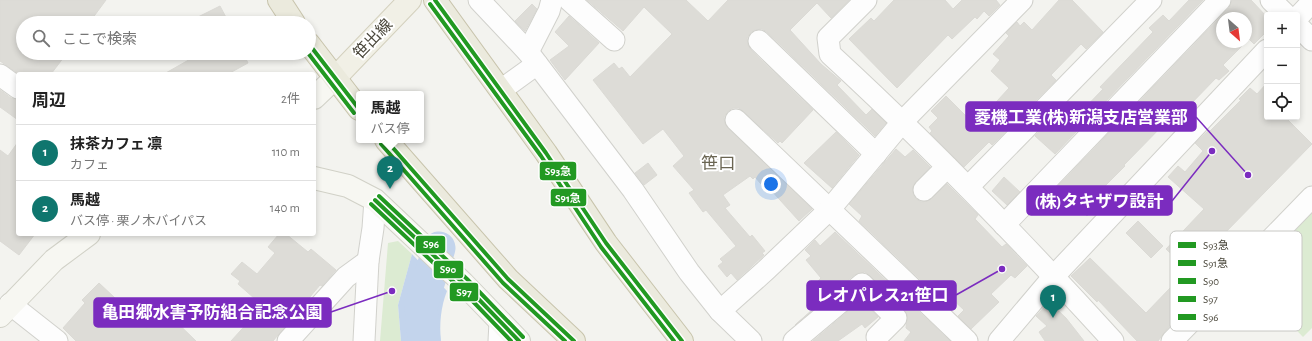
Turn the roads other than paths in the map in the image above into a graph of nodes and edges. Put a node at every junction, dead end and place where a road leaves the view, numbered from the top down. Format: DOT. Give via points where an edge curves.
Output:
graph roads {
  1 [pos="279,0"];
  2 [pos="410,0"];
  3 [pos="434,0"];
  4 [pos="479,0"];
  5 [pos="552,0"];
  6 [pos="569,0"];
  7 [pos="866,0"];
  8 [pos="1022,0"];
  9 [pos="1150,0"];
  10 [pos="1220,0"];
  11 [pos="1270,0"];
  12 [pos="1312,2"];
  13 [pos="1283,12"];
  14 [pos="1300,15"];
  15 [pos="289,16"];
  16 [pos="1300,28"];
  17 [pos="614,40"];
  18 [pos="1312,40"];
  19 [pos="759,41"];
  20 [pos="316,53"];
  21 [pos="1264,53"];
  22 [pos="533,58"];
  23 [pos="0,75"];
  24 [pos="335,78"];
  25 [pos="16,87"];
  26 [pos="500,90"];
  27 [pos="316,96"];
  28 [pos="356,104"];
  29 [pos="736,120"];
  30 [pos="903,121"];
  31 [pos="389,143"];
  32 [pos="876,154"];
  33 [pos="947,167"];
  34 [pos="316,178"];
  35 [pos="968,187"];
  36 [pos="924,190"];
  37 [pos="1312,197"];
  38 [pos="375,200"];
  39 [pos="830,209"];
  40 [pos="1004,225"];
  41 [pos="1279,231"];
  42 [pos="86,236"];
  43 [pos="368,261"];
  44 [pos="1054,276"];
  45 [pos="5,310"];
  46 [pos="720,311"];
  47 [pos="499,331"];
  48 [pos="1182,331"];
  49 [pos="878,337"];
  50 [pos="1010,337"];
  51 [pos="57,341"];
  52 [pos="288,341"];
  53 [pos="364,341"];
  54 [pos="519,341"];
  55 [pos="574,341"];
  56 [pos="682,341"];
  57 [pos="751,341"];
  58 [pos="794,341"];
  59 [pos="967,341"];
  60 [pos="1113,341"];
  61 [pos="1172,341"];
  1 -- 15 [label="highway"];
  2 -- 24 [label="main road, 笹出線"];
  3 -- 26 [label="highway"];
  4 -- 22 [label="street"];
  5 -- 22 [label="street"];
  6 -- 17 [label="street"];
  7 -- 30 [label="street" via="828,38 830,54"];
  8 -- 30 [label="street"];
  9 -- 35 [label="street"];
  10 -- 40 [label="street"];
  11 -- 13 [label="street"];
  12 -- 14 [label="street"];
  16 -- 18 [label="street"];
  19 -- 32 [label="street"];
  20 -- 24 [label="highway"];
  21 -- 44 [label="street"];
  22 -- 26 [label="street"];
  22 -- 46 [label="street"];
  23 -- 25 [label="street"];
  24 -- 27 [label="street"];
  24 -- 28 [label="highway"];
  26 -- 56 [label="highway" via="606,243"];
  29 -- 39 [label="street"];
  30 -- 32 [label="street"];
  30 -- 33 [label="street"];
  31 -- 55 [label="highway" via="508,279"];
  32 -- 39 [label="street"];
  33 -- 35 [label="street"];
  33 -- 36 [label="street"];
  34 -- 38 [label="street" via="348,186"];
  35 -- 40 [label="street"];
  37 -- 41 [label="street"];
  38 -- 43 [label="street"];
  38 -- 47 [label="street" via="463,283"];
  39 -- 46 [label="street"];
  39 -- 59 [label="street"];
  40 -- 44 [label="street"];
  42 -- 45 [label="street" via="54,260"];
  43 -- 52 [label="street" via="346,276"];
  43 -- 53 [label="street"];
  44 -- 50 [label="street"];
  44 -- 60 [label="street"];
  45 -- 51 [label="street"];
  46 -- 57 [label="street"];
  47 -- 54 [label="street"];
  48 -- 61 [label="street"];
  49 -- 58 [label="street" via="896,318 862,284"];
}
